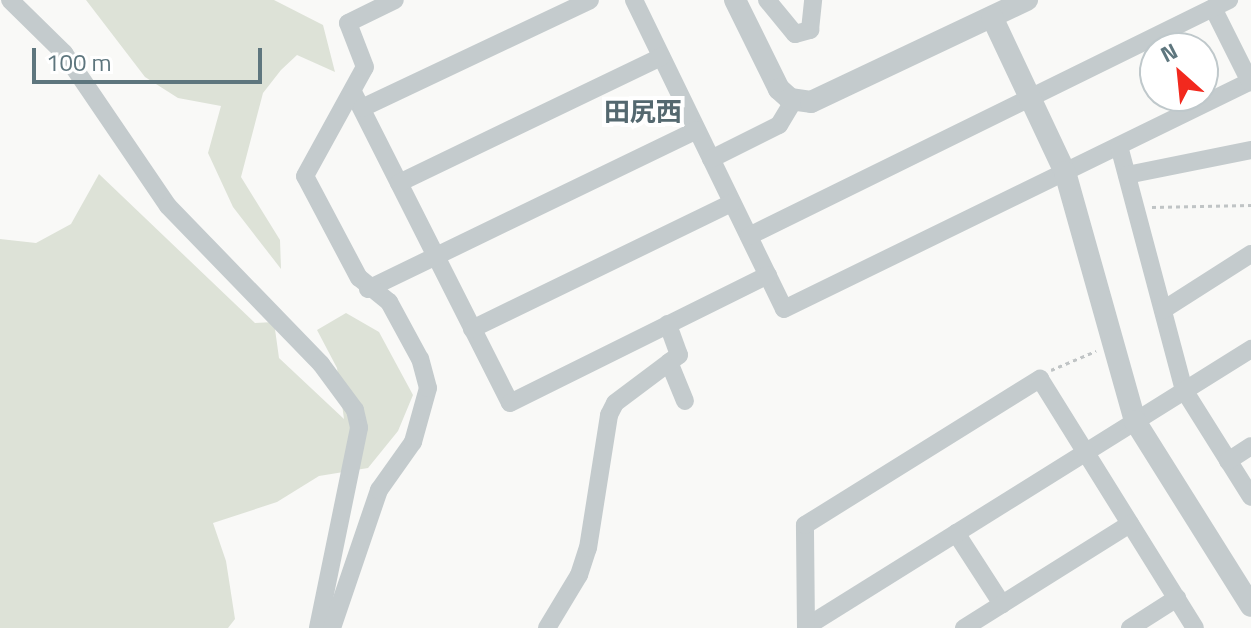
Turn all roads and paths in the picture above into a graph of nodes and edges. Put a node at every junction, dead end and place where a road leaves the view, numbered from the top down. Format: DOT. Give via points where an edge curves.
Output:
graph roads {
  1 [pos="10,0"];
  2 [pos="395,0"];
  3 [pos="590,0"];
  4 [pos="634,0"];
  5 [pos="735,0"];
  6 [pos="767,0"];
  7 [pos="813,0"];
  8 [pos="1027,0"];
  9 [pos="374,4"];
  10 [pos="1221,4"];
  11 [pos="992,17"];
  12 [pos="661,57"];
  13 [pos="1250,81"];
  14 [pos="1030,98"];
  15 [pos="358,100"];
  16 [pos="794,100"];
  17 [pos="697,130"];
  18 [pos="1119,146"];
  19 [pos="1251,150"];
  20 [pos="711,159"];
  21 [pos="1065,172"];
  22 [pos="1127,175"];
  23 [pos="399,183"];
  24 [pos="732,203"];
  25 [pos="1251,205"];
  26 [pos="1136,208"];
  27 [pos="749,236"];
  28 [pos="1251,254"];
  29 [pos="436,256"];
  30 [pos="768,275"];
  31 [pos="368,289"];
  32 [pos="1163,310"];
  33 [pos="668,324"];
  34 [pos="472,329"];
  35 [pos="1251,349"];
  36 [pos="1099,350"];
  37 [pos="669,362"];
  38 [pos="1040,379"];
  39 [pos="1184,390"];
  40 [pos="685,401"];
  41 [pos="1135,421"];
  42 [pos="1251,446"];
  43 [pos="1086,452"];
  44 [pos="1228,461"];
  45 [pos="1251,497"];
  46 [pos="1130,524"];
  47 [pos="956,533"];
  48 [pos="1177,598"];
  49 [pos="1002,604"];
  50 [pos="1251,606"];
  51 [pos="806,627"];
  52 [pos="318,628"];
  53 [pos="332,628"];
  54 [pos="547,628"];
  55 [pos="964,628"];
  56 [pos="1130,628"];
  57 [pos="1195,628"];
  1 -- 52 [label="street" via="64,53 168,206 321,364 355,410 359,428"];
  2 -- 9 [label="street"];
  3 -- 15 [label="street"];
  4 -- 12 [label="street"];
  5 -- 16 [label="street" via="777,85"];
  6 -- 7 [label="street" via="791,33 805,34"];
  8 -- 11 [label="street"];
  9 -- 15 [label="street" via="348,23 365,67"];
  10 -- 13 [label="street"];
  10 -- 14 [label="street"];
  11 -- 14 [label="street"];
  11 -- 16 [label="street" via="830,96"];
  12 -- 17 [label="street"];
  12 -- 23 [label="street"];
  13 -- 18 [label="street"];
  14 -- 21 [label="street"];
  14 -- 27 [label="street"];
  15 -- 23 [label="street"];
  15 -- 31 [label="street" via="305,176"];
  16 -- 20 [label="street" via="779,125"];
  17 -- 20 [label="street"];
  17 -- 29 [label="street"];
  18 -- 21 [label="street"];
  18 -- 22 [label="street"];
  19 -- 22 [label="street"];
  20 -- 24 [label="street"];
  21 -- 30 [label="street" via="784,309"];
  21 -- 41 [label="street"];
  22 -- 26 [label="street"];
  23 -- 29 [label="street"];
  24 -- 27 [label="street"];
  24 -- 34 [label="street"];
  25 -- 26 [label="path"];
  26 -- 32 [label="street"];
  27 -- 30 [label="street"];
  28 -- 32 [label="street"];
  29 -- 31 [label="street"];
  29 -- 34 [label="street"];
  30 -- 33 [label="street"];
  31 -- 53 [label="street" via="389,302 420,359 428,388 413,442 379,490"];
  32 -- 39 [label="street"];
  33 -- 34 [label="street" via="510,403"];
  33 -- 37 [label="street" via="680,347"];
  35 -- 39 [label="street"];
  36 -- 38 [label="path"];
  37 -- 40 [label="street"];
  37 -- 54 [label="street" via="615,403 609,415 588,548 579,575"];
  38 -- 43 [label="street"];
  38 -- 51 [label="street" via="805,525"];
  39 -- 41 [label="street"];
  39 -- 44 [label="street"];
  41 -- 43 [label="street"];
  41 -- 50 [label="street"];
  42 -- 44 [label="street"];
  43 -- 46 [label="street"];
  43 -- 47 [label="street"];
  44 -- 45 [label="street"];
  46 -- 48 [label="street"];
  46 -- 49 [label="street"];
  47 -- 49 [label="street"];
  47 -- 51 [label="street"];
  48 -- 56 [label="street"];
  48 -- 57 [label="street"];
  49 -- 55 [label="street"];
}
